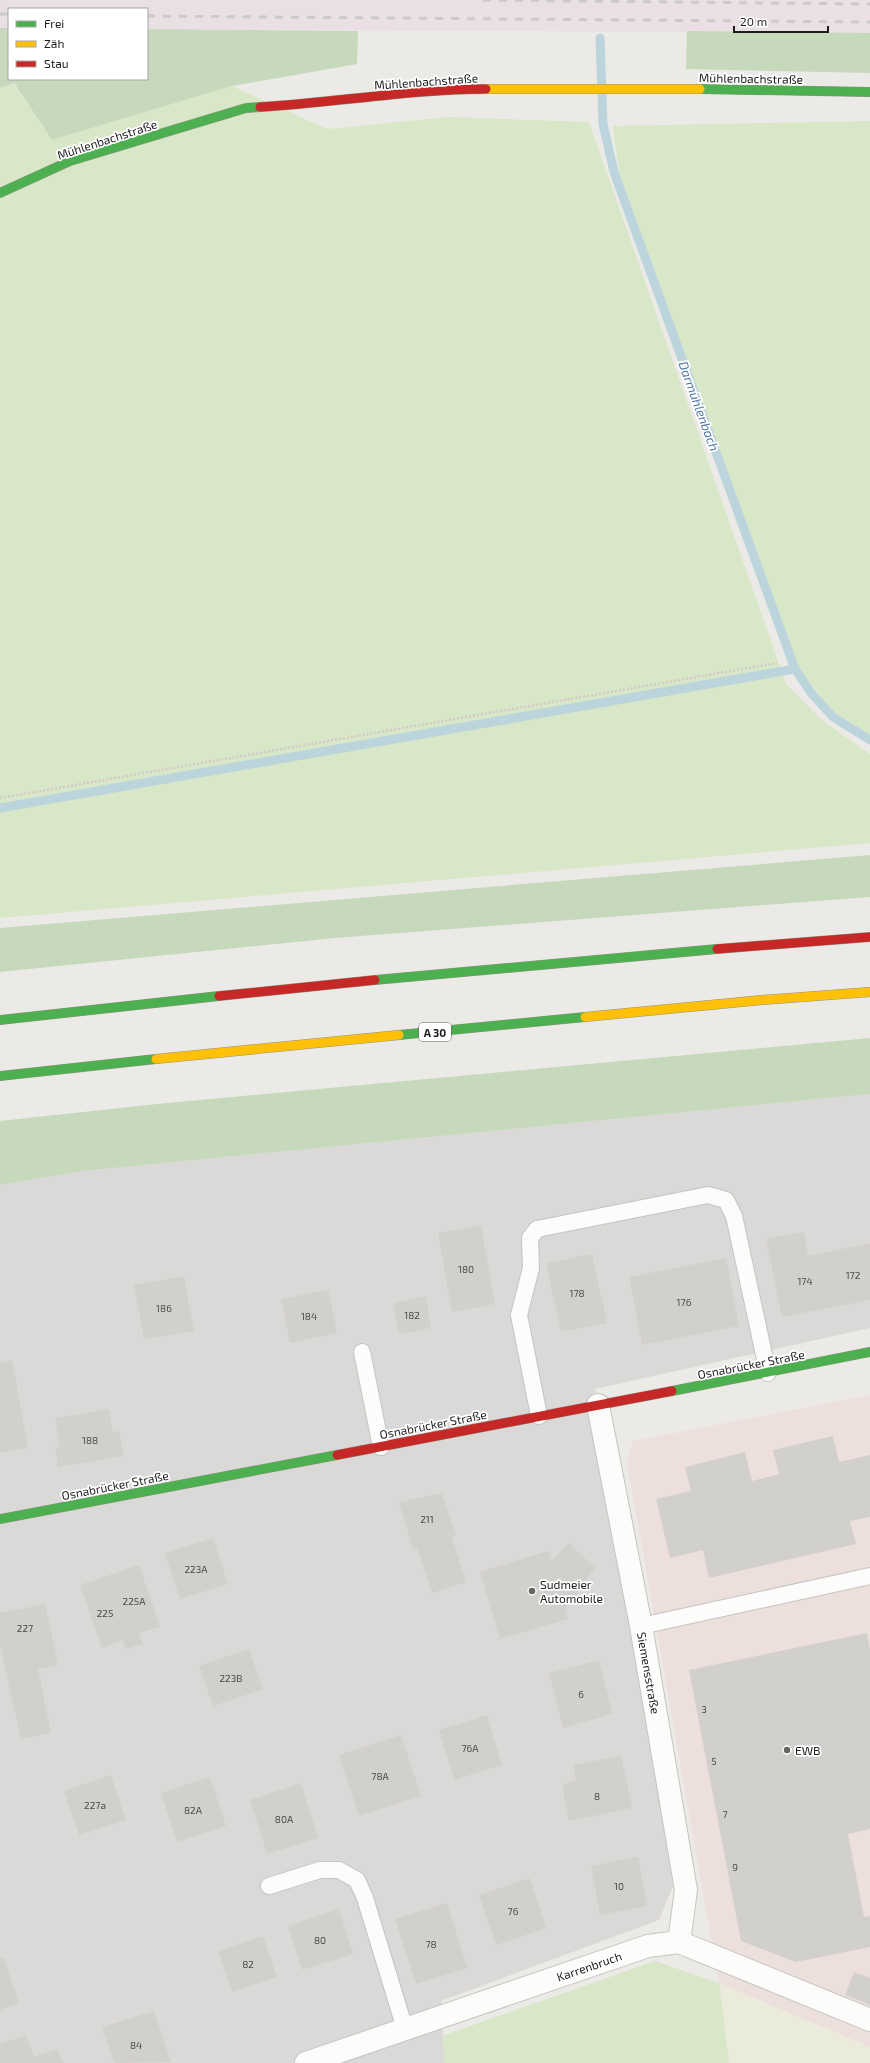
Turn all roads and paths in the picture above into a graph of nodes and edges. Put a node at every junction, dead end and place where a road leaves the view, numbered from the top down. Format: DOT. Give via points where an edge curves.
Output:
graph roads {
  1 [pos="870,92"];
  2 [pos="0,194"];
  3 [pos="777,663"];
  4 [pos="0,798"];
  5 [pos="870,937"];
  6 [pos="870,992"];
  7 [pos="0,1020"];
  8 [pos="0,1076"];
  9 [pos="362,1352"];
  10 [pos="870,1352"];
  11 [pos="768,1373"];
  12 [pos="598,1405"];
  13 [pos="539,1416"];
  14 [pos="381,1447"];
  15 [pos="0,1519"];
  16 [pos="870,1576"];
  17 [pos="641,1626"];
  18 [pos="269,1886"];
  19 [pos="679,1942"];
  20 [pos="870,2020"];
  21 [pos="405,2029"];
  22 [pos="306,2063"];
  1 -- 2 [label="main road, Mühlenbachstraße" via="621,88 452,90 304,105 246,108 70,161"];
  3 -- 4 [label="path"];
  5 -- 7 [label="main road" via="186,999"];
  6 -- 8 [label="main road, A 30" via="198,1054"];
  9 -- 14 [label="lane"];
  10 -- 11 [label="main road, Osnabrücker Straße"];
  11 -- 12 [label="main road, Osnabrücker Straße"];
  11 -- 13 [label="lane" via="734,1216 726,1200 708,1194 537,1229 530,1238 531,1268 519,1315"];
  12 -- 13 [label="main road, Osnabrücker Straße"];
  12 -- 17 [label="street, Siemensstraße"];
  13 -- 14 [label="main road, Osnabrücker Straße"];
  14 -- 15 [label="main road, Osnabrücker Straße"];
  16 -- 17 [label="lane"];
  17 -- 19 [label="street, Siemensstraße" via="686,1890"];
  18 -- 21 [label="lane" via="320,1870 340,1870 357,1880 365,1898"];
  19 -- 20 [label="street, Karrenbruch"];
  19 -- 21 [label="street, Karrenbruch" via="648,1946"];
  21 -- 22 [label="street, Karrenbruch"];
}
